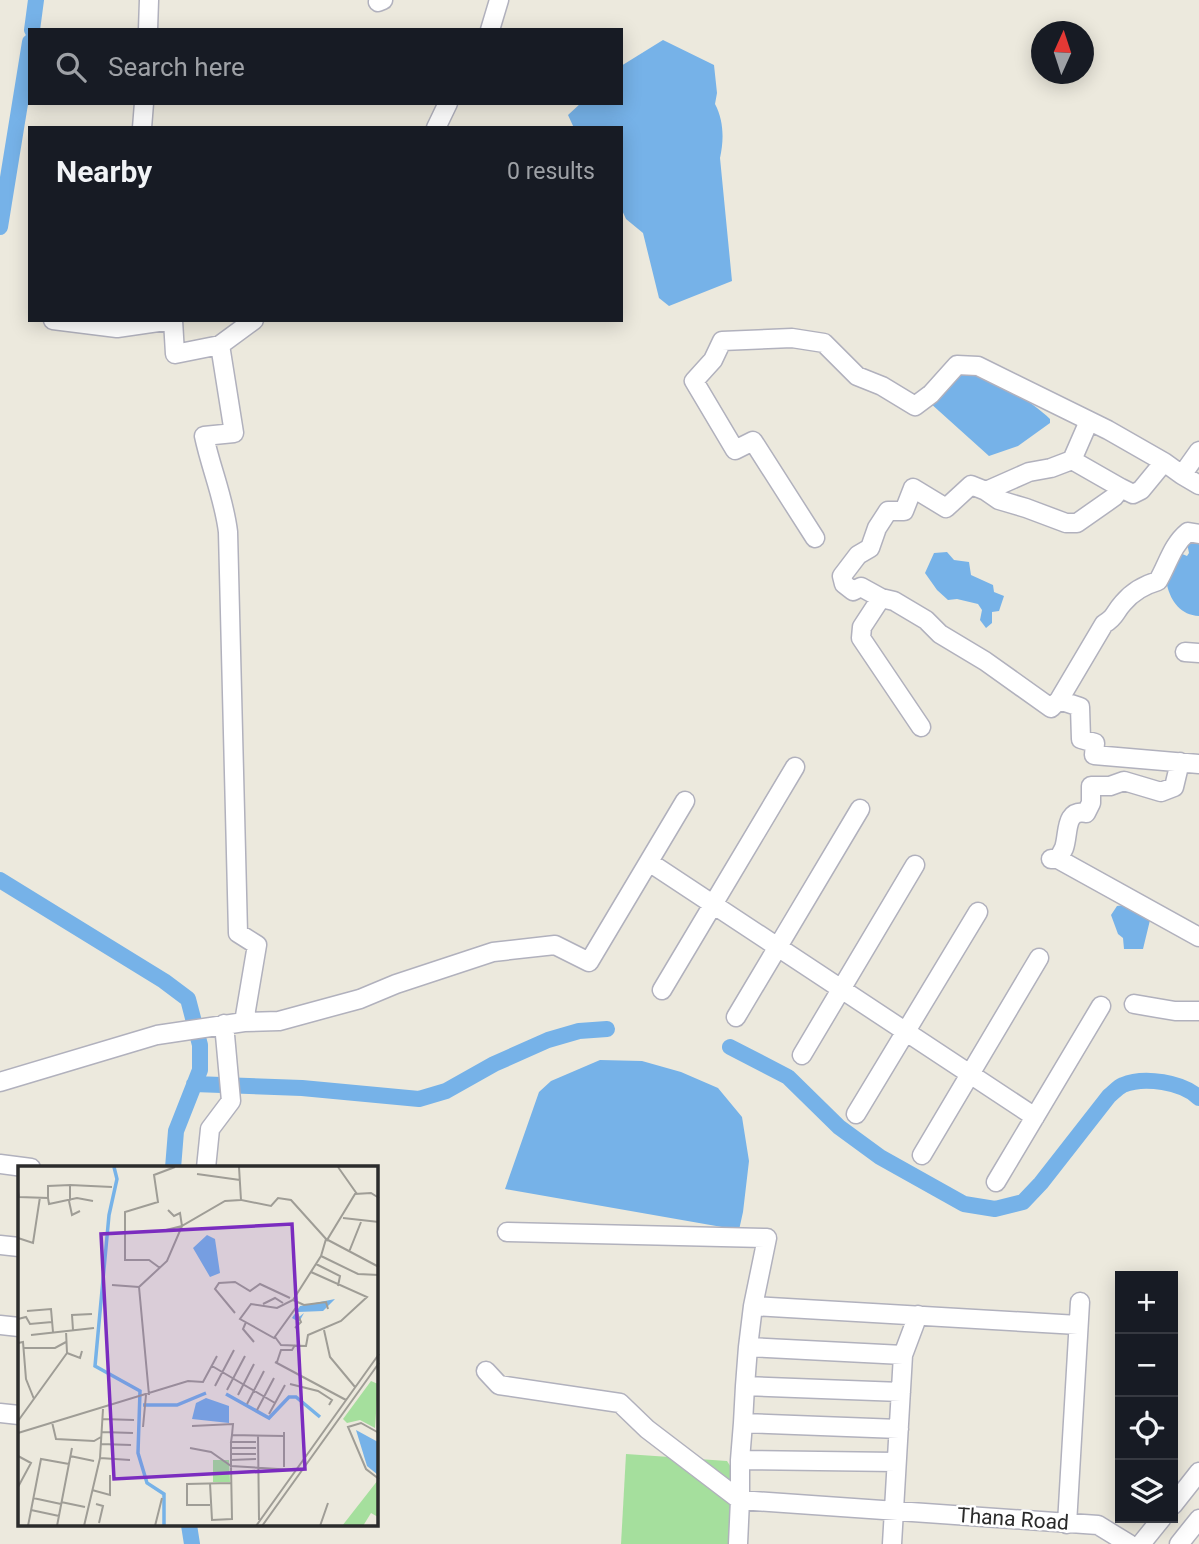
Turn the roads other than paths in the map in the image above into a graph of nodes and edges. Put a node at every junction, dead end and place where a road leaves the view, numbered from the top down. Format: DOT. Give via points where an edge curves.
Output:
graph roads {
  1 [pos="149,0"];
  2 [pos="499,0"];
  3 [pos="148,28"];
  4 [pos="491,28"];
  5 [pos="144,105"];
  6 [pos="446,105"];
  7 [pos="142,126"];
  8 [pos="437,126"];
  9 [pos="69,322"];
  10 [pos="158,322"];
  11 [pos="172,322"];
  12 [pos="251,322"];
  13 [pos="220,345"];
  14 [pos="1089,421"];
  15 [pos="1199,451"];
  16 [pos="1072,460"];
  17 [pos="1164,462"];
  18 [pos="1182,475"];
  19 [pos="1199,485"];
  20 [pos="1121,488"];
  21 [pos="986,491"];
  22 [pos="1199,534"];
  23 [pos="815,538"];
  24 [pos="881,598"];
  25 [pos="1059,700"];
  26 [pos="921,727"];
  27 [pos="1180,762"];
  28 [pos="1199,764"];
  29 [pos="794,768"];
  30 [pos="685,801"];
  31 [pos="860,809"];
  32 [pos="649,862"];
  33 [pos="915,865"];
  34 [pos="713,904"];
  35 [pos="978,912"];
  36 [pos="1199,937"];
  37 [pos="778,947"];
  38 [pos="1039,958"];
  39 [pos="841,989"];
  40 [pos="662,990"];
  41 [pos="1134,1004"];
  42 [pos="1101,1006"];
  43 [pos="1199,1011"];
  44 [pos="736,1017"];
  45 [pos="244,1022"];
  46 [pos="220,1025"];
  47 [pos="906,1032"];
  48 [pos="802,1055"];
  49 [pos="971,1074"];
  50 [pos="0,1082"];
  51 [pos="856,1114"];
  52 [pos="1035,1117"];
  53 [pos="922,1155"];
  54 [pos="0,1164"];
  55 [pos="18,1166"];
  56 [pos="206,1166"];
  57 [pos="996,1182"];
  58 [pos="508,1232"];
  59 [pos="0,1245"];
  60 [pos="18,1247"];
  61 [pos="1080,1302"];
  62 [pos="753,1306"];
  63 [pos="918,1315"];
  64 [pos="0,1325"];
  65 [pos="1078,1325"];
  66 [pos="18,1327"];
  67 [pos="748,1347"];
  68 [pos="903,1355"];
  69 [pos="486,1371"];
  70 [pos="746,1385"];
  71 [pos="901,1392"];
  72 [pos="0,1413"];
  73 [pos="18,1415"];
  74 [pos="743,1423"];
  75 [pos="899,1429"];
  76 [pos="740,1460"];
  77 [pos="896,1462"];
  78 [pos="1199,1472"];
  79 [pos="1178,1499"];
  80 [pos="740,1500"];
  81 [pos="893,1510"];
  82 [pos="1199,1518"];
  83 [pos="1159,1523"];
  84 [pos="1067,1524"];
  85 [pos="738,1544"];
  86 [pos="892,1544"];
  87 [pos="1129,1544"];
  88 [pos="1142,1544"];
  89 [pos="1179,1544"];
  1 -- 3 [label="street"];
  2 -- 4 [label="street"];
  5 -- 7 [label="street"];
  6 -- 8 [label="street"];
  9 -- 10 [label="street" via="117,328"];
  11 -- 13 [label="street" via="175,354"];
  12 -- 13 [label="street"];
  13 -- 45 [label="street" via="234,433 204,436 220,485 228,532 238,933 257,945"];
  14 -- 16 [label="street"];
  14 -- 17 [label="street"];
  14 -- 23 [label="street" via="978,366 957,365 915,406 857,376 824,343 792,338 722,341 713,360 694,381 734,450 753,441"];
  15 -- 18 [label="street"];
  16 -- 20 [label="street"];
  16 -- 21 [label="street"];
  17 -- 18 [label="street"];
  17 -- 20 [label="street" via="1141,490 1133,494"];
  18 -- 19 [label="street"];
  20 -- 21 [label="street" via="1077,523 999,500"];
  21 -- 24 [label="street" via="971,485 946,508 913,488 904,511 888,511 870,548 858,555 842,576 853,591 861,587"];
  22 -- 25 [label="street" via="1183,536 1158,580 1142,586 1121,605 1114,619 1104,624"];
  24 -- 25 [label="street" via="926,620 940,635 1051,708"];
  24 -- 26 [label="street" via="860,638"];
  25 -- 27 [label="street" via="1080,707 1081,739 1095,743 1094,755"];
  27 -- 28 [label="street"];
  27 -- 36 [label="street" via="1174,787 1161,792 1124,781 1091,786 1086,813 1073,814 1064,848 1054,859"];
  29 -- 34 [label="street"];
  30 -- 32 [label="street"];
  31 -- 37 [label="street"];
  32 -- 34 [label="street"];
  32 -- 45 [label="street" via="589,962 555,945 493,952 360,999 279,1021"];
  33 -- 39 [label="street"];
  34 -- 37 [label="street"];
  34 -- 40 [label="street"];
  35 -- 47 [label="street"];
  37 -- 39 [label="street"];
  37 -- 44 [label="street"];
  38 -- 49 [label="street"];
  39 -- 47 [label="street"];
  39 -- 48 [label="street"];
  41 -- 43 [label="street"];
  42 -- 52 [label="street"];
  45 -- 46 [label="street"];
  46 -- 50 [label="street" via="156,1035"];
  46 -- 56 [label="street" via="231,1101 210,1129"];
  47 -- 49 [label="street"];
  47 -- 51 [label="street"];
  49 -- 52 [label="street"];
  49 -- 53 [label="street"];
  52 -- 57 [label="street"];
  54 -- 55 [label="street"];
  58 -- 62 [label="street" via="767,1238"];
  59 -- 60 [label="street"];
  61 -- 65 [label="street"];
  62 -- 63 [label="street"];
  62 -- 67 [label="street"];
  63 -- 65 [label="street"];
  63 -- 68 [label="street"];
  64 -- 66 [label="street"];
  65 -- 84 [label="street"];
  67 -- 68 [label="street"];
  67 -- 70 [label="street"];
  68 -- 71 [label="street"];
  69 -- 80 [label="street" via="499,1385 620,1403"];
  70 -- 71 [label="street"];
  70 -- 74 [label="street"];
  71 -- 75 [label="street"];
  72 -- 73 [label="street"];
  74 -- 75 [label="street"];
  74 -- 76 [label="street"];
  75 -- 77 [label="street"];
  76 -- 77 [label="street"];
  76 -- 80 [label="street"];
  77 -- 81 [label="street"];
  78 -- 79 [label="street"];
  80 -- 81 [label="street, Thana Road"];
  80 -- 85 [label="street"];
  81 -- 84 [label="street, Thana Road"];
  81 -- 86 [label="street"];
  82 -- 89 [label="street"];
  83 -- 88 [label="street"];
  84 -- 87 [label="street, Thana Road" via="1098,1525"];
}
